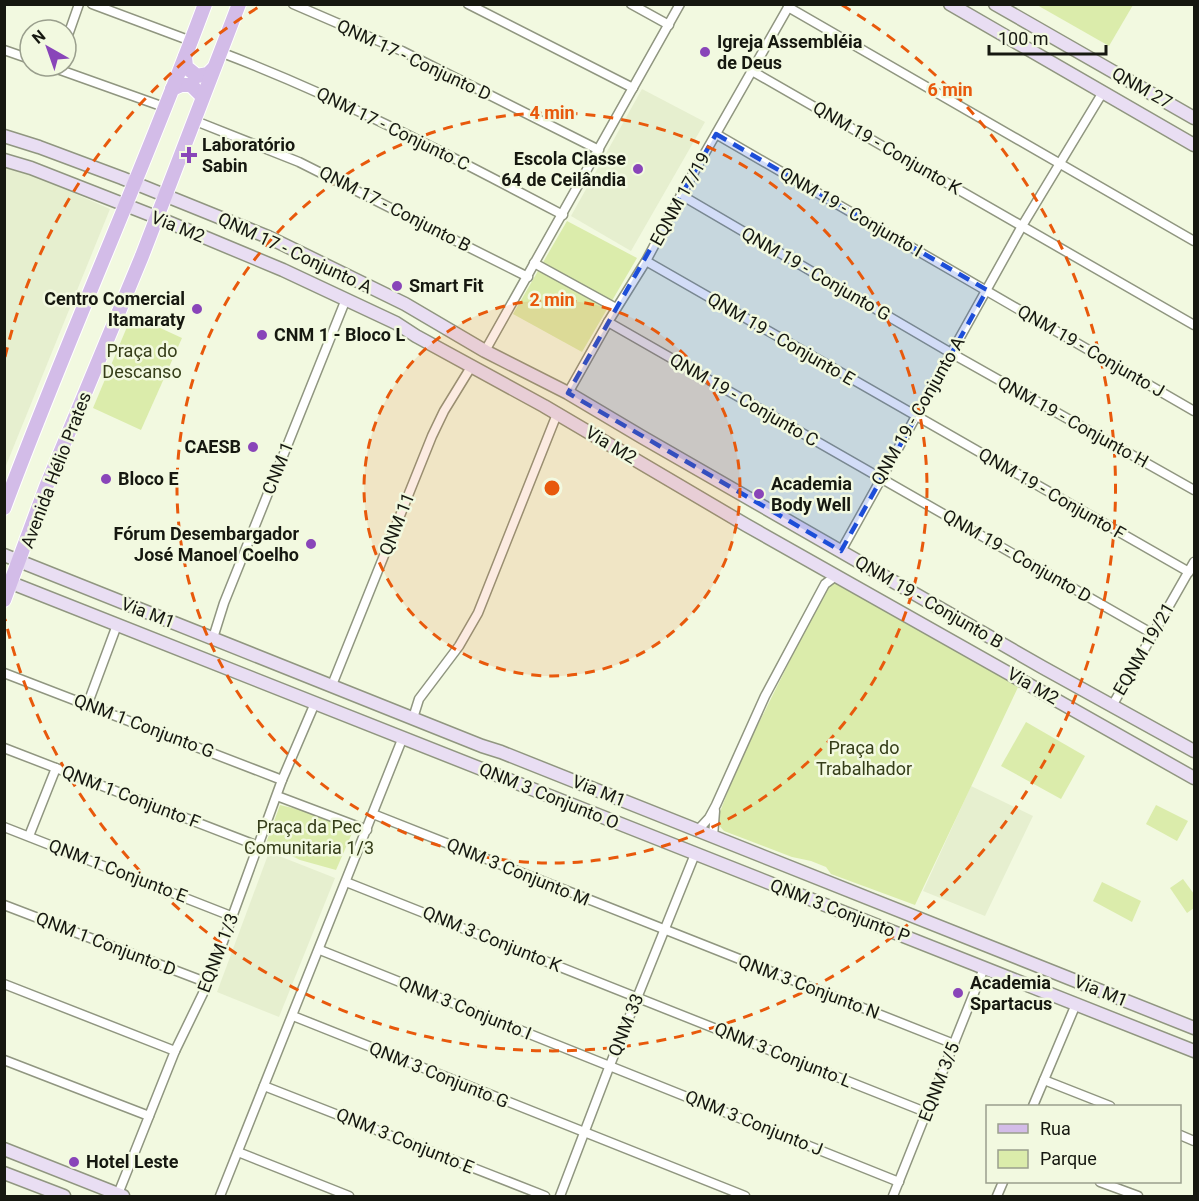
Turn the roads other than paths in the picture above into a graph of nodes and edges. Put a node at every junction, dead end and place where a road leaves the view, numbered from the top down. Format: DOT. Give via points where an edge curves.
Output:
graph roads {
  1 [pos="92,4"];
  2 [pos="205,4"];
  3 [pos="239,4"];
  4 [pos="293,4"];
  5 [pos="468,4"];
  6 [pos="631,4"];
  7 [pos="680,4"];
  8 [pos="950,4"];
  9 [pos="995,4"];
  10 [pos="789,6"];
  11 [pos="669,25"];
  12 [pos="191,41"];
  13 [pos="220,52"];
  14 [pos="185,57"];
  15 [pos="1054,65"];
  16 [pos="213,69"];
  17 [pos="752,71"];
  18 [pos="78,76"];
  19 [pos="1125,79"];
  20 [pos="172,88"];
  21 [pos="633,88"];
  22 [pos="1104,93"];
  23 [pos="202,96"];
  24 [pos="164,107"];
  25 [pos="1176,108"];
  26 [pos="1194,118"];
  27 [pos="193,120"];
  28 [pos="716,134"];
  29 [pos="4,136"];
  30 [pos="1194,145"];
  31 [pos="39,147"];
  32 [pos="599,150"];
  33 [pos="4,160"];
  34 [pos="1061,164"];
  35 [pos="31,168"];
  36 [pos="134,183"];
  37 [pos="165,195"];
  38 [pos="681,195"];
  39 [pos="125,206"];
  40 [pos="563,215"];
  41 [pos="156,217"];
  42 [pos="1022,226"];
  43 [pos="1194,241"];
  44 [pos="292,249"];
  45 [pos="646,261"];
  46 [pos="534,262"];
  47 [pos="283,270"];
  48 [pos="528,277"];
  49 [pos="987,290"];
  50 [pos="346,299"];
  51 [pos="405,304"];
  52 [pos="616,308"];
  53 [pos="427,316"];
  54 [pos="608,322"];
  55 [pos="396,323"];
  56 [pos="1194,325"];
  57 [pos="416,336"];
  58 [pos="485,351"];
  59 [pos="951,353"];
  60 [pos="471,367"];
  61 [pos="568,393"];
  62 [pos="1194,411"];
  63 [pos="557,414"];
  64 [pos="916,416"];
  65 [pos="622,426"];
  66 [pos="642,437"];
  67 [pos="609,444"];
  68 [pos="629,456"];
  69 [pos="880,478"];
  70 [pos="1194,490"];
  71 [pos="4,508"];
  72 [pos="841,551"];
  73 [pos="4,555"];
  74 [pos="20,561"];
  75 [pos="1194,562"];
  76 [pos="823,567"];
  77 [pos="1189,572"];
  78 [pos="837,575"];
  79 [pos="8,582"];
  80 [pos="825,584"];
  81 [pos="4,600"];
  82 [pos="120,626"];
  83 [pos="182,626"];
  84 [pos="1153,634"];
  85 [pos="213,638"];
  86 [pos="282,666"];
  87 [pos="1042,666"];
  88 [pos="225,667"];
  89 [pos="4,673"];
  90 [pos="1055,673"];
  91 [pos="332,685"];
  92 [pos="1038,690"];
  93 [pos="315,703"];
  94 [pos="88,704"];
  95 [pos="1112,706"];
  96 [pos="413,718"];
  97 [pos="403,737"];
  98 [pos="482,747"];
  99 [pos="4,748"];
  100 [pos="1194,750"];
  101 [pos="501,752"];
  102 [pos="472,766"];
  103 [pos="56,768"];
  104 [pos="490,774"];
  105 [pos="1194,778"];
  106 [pos="282,780"];
  107 [pos="277,796"];
  108 [pos="716,805"];
  109 [pos="373,814"];
  110 [pos="4,826"];
  111 [pos="367,830"];
  112 [pos="697,831"];
  113 [pos="29,836"];
  114 [pos="713,836"];
  115 [pos="258,846"];
  116 [pos="695,854"];
  117 [pos="346,882"];
  118 [pos="833,884"];
  119 [pos="788,890"];
  120 [pos="882,904"];
  121 [pos="4,905"];
  122 [pos="231,915"];
  123 [pos="855,916"];
  124 [pos="664,931"];
  125 [pos="320,950"];
  126 [pos="984,968"];
  127 [pos="208,983"];
  128 [pos="4,984"];
  129 [pos="638,997"];
  130 [pos="1076,1004"];
  131 [pos="1147,1009"];
  132 [pos="1096,1012"];
  133 [pos="293,1016"];
  134 [pos="1194,1028"];
  135 [pos="1194,1034"];
  136 [pos="1165,1039"];
  137 [pos="954,1044"];
  138 [pos="176,1051"];
  139 [pos="1194,1051"];
  140 [pos="4,1060"];
  141 [pos="610,1065"];
  142 [pos="1044,1080"];
  143 [pos="264,1086"];
  144 [pos="1034,1105"];
  145 [pos="1105,1105"];
  146 [pos="927,1113"];
  147 [pos="149,1116"];
  148 [pos="584,1133"];
  149 [pos="4,1149"];
  150 [pos="238,1152"];
  151 [pos="33,1160"];
  152 [pos="47,1166"];
  153 [pos="4,1173"];
  154 [pos="23,1180"];
  155 [pos="899,1182"];
  156 [pos="1003,1183"];
  157 [pos="1103,1183"];
  158 [pos="40,1187"];
  159 [pos="120,1195"];
  160 [pos="64,1197"];
  161 [pos="220,1197"];
  162 [pos="349,1197"];
  163 [pos="545,1197"];
  164 [pos="560,1197"];
  165 [pos="745,1197"];
  166 [pos="893,1197"];
  167 [pos="997,1197"];
  168 [pos="1138,1197"];
  1 -- 12 [label="street"];
  2 -- 12 [label="main road, Avenida Hélio Prates"];
  3 -- 13 [label="main road, Avenida Hélio Prates"];
  4 -- 32 [label="street, QNM 17 - Conjunto D" via="402,51"];
  5 -- 21 [label="street"];
  6 -- 11 [label="street"];
  7 -- 11 [label="street"];
  8 -- 15 [label="main road"];
  9 -- 19 [label="main road, QNM 27"];
  10 -- 17 [label="street, EQNM 17/19"];
  10 -- 34 [label="street"];
  11 -- 21 [label="street"];
  12 -- 14 [label="main road, Avenida Hélio Prates"];
  13 -- 16 [label="main road, Avenida Hélio Prates"];
  13 -- 40 [label="street, QNM 17 - Conjunto C" via="416,138"];
  14 -- 16 [label="main road" via="186,67 197,76"];
  14 -- 20 [label="main road, Avenida Hélio Prates"];
  15 -- 19 [label="main road" via="1055,52 1062,50 1101,72"];
  15 -- 22 [label="main road"];
  16 -- 23 [label="main road, Avenida Hélio Prates"];
  17 -- 28 [label="street, EQNM 17/19"];
  17 -- 42 [label="street, QNM 19 - Conjunto K"];
  18 -- 24 [label="street"];
  19 -- 25 [label="main road, QNM 27"];
  20 -- 23 [label="main road" via="191,85"];
  20 -- 24 [label="main road, Avenida Hélio Prates"];
  21 -- 32 [label="street"];
  22 -- 25 [label="main road" via="1134,103 1169,123 1176,118"];
  22 -- 30 [label="main road"];
  22 -- 34 [label="street, QNM 19 - Conjunto A"];
  23 -- 27 [label="main road, Avenida Hélio Prates"];
  24 -- 36 [label="main road, Avenida Hélio Prates"];
  25 -- 26 [label="main road, QNM 27"];
  27 -- 37 [label="main road, Avenida Hélio Prates"];
  27 -- 48 [label="street, QNM 17 - Conjunto B" via="299,162"];
  28 -- 38 [label="street, EQNM 17/19"];
  28 -- 49 [label="street, QNM 19 - Conjunto I"];
  29 -- 31 [label="main road, Via M2"];
  31 -- 35 [label="main road" via="42,159"];
  31 -- 36 [label="main road, Via M2"];
  32 -- 40 [label="street"];
  33 -- 35 [label="main road, Via M2"];
  34 -- 42 [label="street, QNM 19 - Conjunto A"];
  34 -- 43 [label="street"];
  35 -- 39 [label="main road, Via M2"];
  36 -- 37 [label="main road, Via M2"];
  36 -- 39 [label="main road, Avenida Hélio Prates"];
  37 -- 41 [label="main road, Avenida Hélio Prates"];
  37 -- 44 [label="main road, QNM 17 - Conjunto A"];
  38 -- 45 [label="street, EQNM 17/19"];
  38 -- 59 [label="street, QNM 19 - Conjunto G"];
  39 -- 41 [label="main road, Via M2"];
  39 -- 71 [label="main road, Avenida Hélio Prates"];
  40 -- 46 [label="street"];
  41 -- 47 [label="main road, Via M2"];
  41 -- 74 [label="main road, Avenida Hélio Prates" via="46,487"];
  42 -- 49 [label="street, QNM 19 - Conjunto A"];
  42 -- 56 [label="street, QNM 19 - Conjunto K"];
  44 -- 47 [label="main road" via="282,259"];
  44 -- 51 [label="main road, QNM 17 - Conjunto A"];
  45 -- 52 [label="street, EQNM 17/19"];
  45 -- 64 [label="street, QNM 19 - Conjunto E"];
  46 -- 48 [label="street"];
  46 -- 52 [label="street"];
  47 -- 50 [label="main road, Via M2"];
  48 -- 58 [label="street"];
  49 -- 59 [label="street, QNM 19 - Conjunto A"];
  49 -- 62 [label="street, QNM 19 - Conjunto J"];
  50 -- 55 [label="main road, Via M2"];
  50 -- 85 [label="street, CNM 1"];
  51 -- 53 [label="main road, QNM 17 - Conjunto A"];
  51 -- 55 [label="main road" via="408,312"];
  52 -- 54 [label="street, EQNM 17/19"];
  53 -- 57 [label="main road" via="415,325"];
  53 -- 58 [label="main road, QNM 17 - Conjunto A"];
  54 -- 61 [label="street, EQNM 17/19"];
  54 -- 69 [label="street, QNM 19 - Conjunto C"];
  55 -- 57 [label="main road, Via M2"];
  57 -- 60 [label="main road, Via M2"];
  58 -- 61 [label="main road"];
  59 -- 64 [label="street, QNM 19 - Conjunto A"];
  59 -- 70 [label="street, QNM 19 - Conjunto H"];
  60 -- 63 [label="main road, Via M2"];
  60 -- 91 [label="street, QNM 11" via="432,436"];
  61 -- 65 [label="main road"];
  63 -- 67 [label="main road, Via M2"];
  63 -- 96 [label="street" via="478,613 459,646 419,699"];
  64 -- 69 [label="street, QNM 19 - Conjunto A"];
  64 -- 77 [label="street, QNM 19 - Conjunto F"];
  65 -- 66 [label="main road"];
  65 -- 67 [label="main road" via="619,439"];
  66 -- 68 [label="main road" via="633,440"];
  66 -- 72 [label="main road"];
  67 -- 68 [label="main road, Via M2"];
  68 -- 76 [label="main road, Via M2"];
  69 -- 72 [label="street, QNM 19 - Conjunto A"];
  69 -- 84 [label="street, QNM 19 - Conjunto D"];
  72 -- 87 [label="main road, QNM 19 - Conjunto B"];
  73 -- 74 [label="main road, Via M1"];
  74 -- 79 [label="main road, Avenida Hélio Prates"];
  74 -- 83 [label="main road, Via M1"];
  75 -- 77 [label="street, EQNM 19/21"];
  76 -- 78 [label="main road, Via M2"];
  76 -- 80 [label="street"];
  77 -- 84 [label="street, EQNM 19/21"];
  78 -- 80 [label="street"];
  78 -- 92 [label="main road, Via M2"];
  79 -- 81 [label="main road, Avenida Hélio Prates"];
  79 -- 82 [label="main road, Via M1"];
  80 -- 108 [label="street" via="765,696"];
  82 -- 83 [label="main road" via="121,613 126,611 159,623"];
  82 -- 88 [label="main road, Via M1"];
  82 -- 94 [label="street"];
  83 -- 85 [label="main road, Via M1"];
  84 -- 95 [label="street, EQNM 19/21"];
  85 -- 86 [label="main road, Via M1"];
  86 -- 88 [label="main road" via="285,673 278,681"];
  86 -- 91 [label="main road, Via M1"];
  87 -- 90 [label="main road, QNM 19 - Conjunto B"];
  87 -- 92 [label="main road"];
  88 -- 93 [label="main road, Via M1"];
  89 -- 94 [label="street, QNM 1 Conjunto G"];
  90 -- 92 [label="main road"];
  90 -- 95 [label="main road, QNM 19 - Conjunto B"];
  91 -- 96 [label="main road, Via M1"];
  92 -- 105 [label="main road, Via M2"];
  93 -- 97 [label="main road, Via M1"];
  93 -- 106 [label="street, EQNM 1/3"];
  94 -- 106 [label="street, QNM 1 Conjunto G"];
  95 -- 100 [label="main road"];
  96 -- 98 [label="main road, Via M1"];
  97 -- 102 [label="main road, QNM 3 Conjunto O"];
  97 -- 109 [label="street"];
  98 -- 101 [label="main road, Via M1"];
  98 -- 102 [label="main road" via="483,759"];
  99 -- 103 [label="street, QNM 1 Conjunto F"];
  101 -- 104 [label="main road" via="494,757"];
  101 -- 112 [label="main road, Via M1"];
  102 -- 104 [label="main road, QNM 3 Conjunto O"];
  103 -- 113 [label="street"];
  103 -- 115 [label="street, QNM 1 Conjunto F"];
  104 -- 116 [label="main road, QNM 3 Conjunto O"];
  106 -- 107 [label="street, EQNM 1/3"];
  107 -- 111 [label="street"];
  107 -- 115 [label="street, EQNM 1/3"];
  108 -- 112 [label="street"];
  108 -- 114 [label="street"];
  109 -- 111 [label="street"];
  109 -- 124 [label="street, QNM 3 Conjunto M"];
  110 -- 113 [label="street, QNM 1 Conjunto E"];
  111 -- 117 [label="street"];
  112 -- 114 [label="main road, Via M1"];
  113 -- 122 [label="street, QNM 1 Conjunto E"];
  114 -- 118 [label="main road, Via M1"];
  115 -- 122 [label="street, EQNM 1/3"];
  116 -- 119 [label="main road, QNM 3 Conjunto P"];
  116 -- 124 [label="street, QNM 33"];
  117 -- 125 [label="street"];
  117 -- 129 [label="street, QNM 3 Conjunto K"];
  118 -- 119 [label="main road" via="836,895 829,900"];
  118 -- 120 [label="main road, Via M1"];
  119 -- 123 [label="main road, QNM 3 Conjunto P"];
  120 -- 123 [label="main road" via="855,901 849,909"];
  120 -- 131 [label="main road, Via M1"];
  121 -- 127 [label="street, QNM 1 Conjunto D"];
  122 -- 127 [label="street, EQNM 1/3"];
  123 -- 126 [label="main road, QNM 3 Conjunto P"];
  124 -- 129 [label="street, QNM 33"];
  124 -- 137 [label="street, QNM 3 Conjunto N"];
  125 -- 133 [label="street"];
  125 -- 141 [label="street, QNM 3 Conjunto I"];
  126 -- 130 [label="main road, Via M1"];
  126 -- 137 [label="street, EQNM 3/5"];
  127 -- 138 [label="street, EQNM 1/3"];
  128 -- 138 [label="street"];
  129 -- 141 [label="street, QNM 33"];
  129 -- 146 [label="street, QNM 3 Conjunto L"];
  130 -- 132 [label="main road, Via M1"];
  130 -- 142 [label="street"];
  131 -- 132 [label="main road" via="1152,1018 1144,1024"];
  131 -- 134 [label="main road, Via M1"];
  132 -- 136 [label="main road"];
  133 -- 143 [label="street"];
  133 -- 148 [label="street, QNM 3 Conjunto G"];
  135 -- 136 [label="main road" via="1167,1024 1160,1030"];
  136 -- 139 [label="main road"];
  137 -- 146 [label="street, EQNM 3/5"];
  138 -- 147 [label="street, EQNM 1/3"];
  140 -- 147 [label="street"];
  141 -- 148 [label="street, QNM 33"];
  141 -- 155 [label="street, QNM 3 Conjunto J"];
  142 -- 144 [label="street"];
  142 -- 145 [label="street"];
  143 -- 150 [label="street"];
  143 -- 163 [label="street, QNM 3 Conjunto E"];
  146 -- 155 [label="street, EQNM 3/5"];
  147 -- 159 [label="street, EQNM 1/3"];
  148 -- 164 [label="street, QNM 33"];
  148 -- 165 [label="street, QNM 3 Conjunto G"];
  149 -- 151 [label="main road"];
  150 -- 161 [label="street"];
  150 -- 162 [label="street"];
  151 -- 152 [label="main road"];
  151 -- 154 [label="main road"];
  152 -- 158 [label="main road"];
  152 -- 159 [label="main road"];
  153 -- 154 [label="main road"];
  154 -- 158 [label="main road"];
  155 -- 166 [label="street, EQNM 3/5"];
  156 -- 167 [label="street"];
  157 -- 168 [label="street"];
  158 -- 160 [label="main road"];
}
